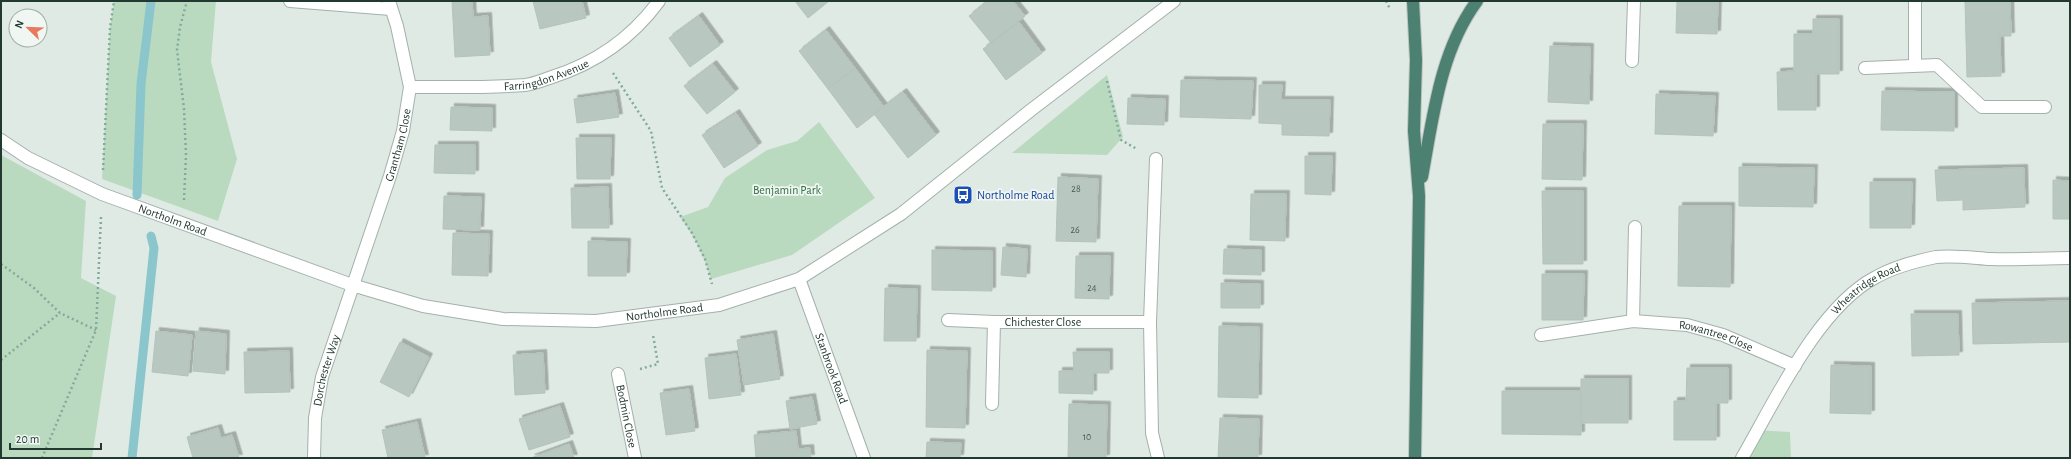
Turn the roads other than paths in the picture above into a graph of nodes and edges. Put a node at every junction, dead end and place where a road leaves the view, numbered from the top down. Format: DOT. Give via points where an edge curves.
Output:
graph roads {
  1 [pos="290,1"];
  2 [pos="659,1"];
  3 [pos="1174,1"];
  4 [pos="1413,1"];
  5 [pos="1477,1"];
  6 [pos="1634,1"];
  7 [pos="1915,1"];
  8 [pos="390,5"];
  9 [pos="1632,61"];
  10 [pos="1915,65"];
  11 [pos="1865,68"];
  12 [pos="410,87"];
  13 [pos="2045,107"];
  14 [pos="1,140"];
  15 [pos="1156,159"];
  16 [pos="1419,196"];
  17 [pos="1635,227"];
  18 [pos="2070,258"];
  19 [pos="799,279"];
  20 [pos="352,285"];
  21 [pos="948,320"];
  22 [pos="1634,321"];
  23 [pos="994,322"];
  24 [pos="1150,322"];
  25 [pos="1542,335"];
  26 [pos="1795,366"];
  27 [pos="618,374"];
  28 [pos="992,404"];
  29 [pos="314,458"];
  30 [pos="635,458"];
  31 [pos="864,458"];
  32 [pos="1158,458"];
  33 [pos="1416,458"];
  34 [pos="1742,458"];
  1 -- 8 [label="street"];
  2 -- 12 [label="street, Farringdon Avenue" via="624,39 602,56 572,71 527,85"];
  3 -- 19 [label="street, Northolme Road" via="1031,110 901,214"];
  4 -- 16 [label="highway" via="1416,60 1414,131"];
  5 -- 16 [label="highway" via="1464,19 1446,61"];
  6 -- 9 [label="street"];
  7 -- 10 [label="street"];
  8 -- 12 [label="street, Grantham Close"];
  10 -- 11 [label="street"];
  10 -- 13 [label="street" via="1937,65 1982,107"];
  12 -- 20 [label="street, Grantham Close" via="403,131 392,169"];
  14 -- 20 [label="street, Northolm Road" via="28,158 102,194"];
  15 -- 24 [label="street"];
  16 -- 33 [label="highway"];
  17 -- 22 [label="street"];
  18 -- 26 [label="street, Wheatridge Road" via="1938,257 1908,264 1875,277 1851,294 1824,323"];
  19 -- 20 [label="street, Northolme Road" via="719,305 596,322 503,320 423,306"];
  19 -- 31 [label="street, Stanbrook Road"];
  20 -- 29 [label="street, Dorchester Way" via="322,377 315,418"];
  21 -- 23 [label="street"];
  22 -- 25 [label="street, Rowantree Close"];
  22 -- 26 [label="street, Rowantree Close" via="1687,325 1723,335"];
  23 -- 24 [label="street, Chichester Close"];
  23 -- 28 [label="street, Chichester Close"];
  24 -- 32 [label="street" via="1152,433"];
  26 -- 34 [label="street, Wheatridge Road"];
  27 -- 30 [label="street, Bodmin Close"];
}
